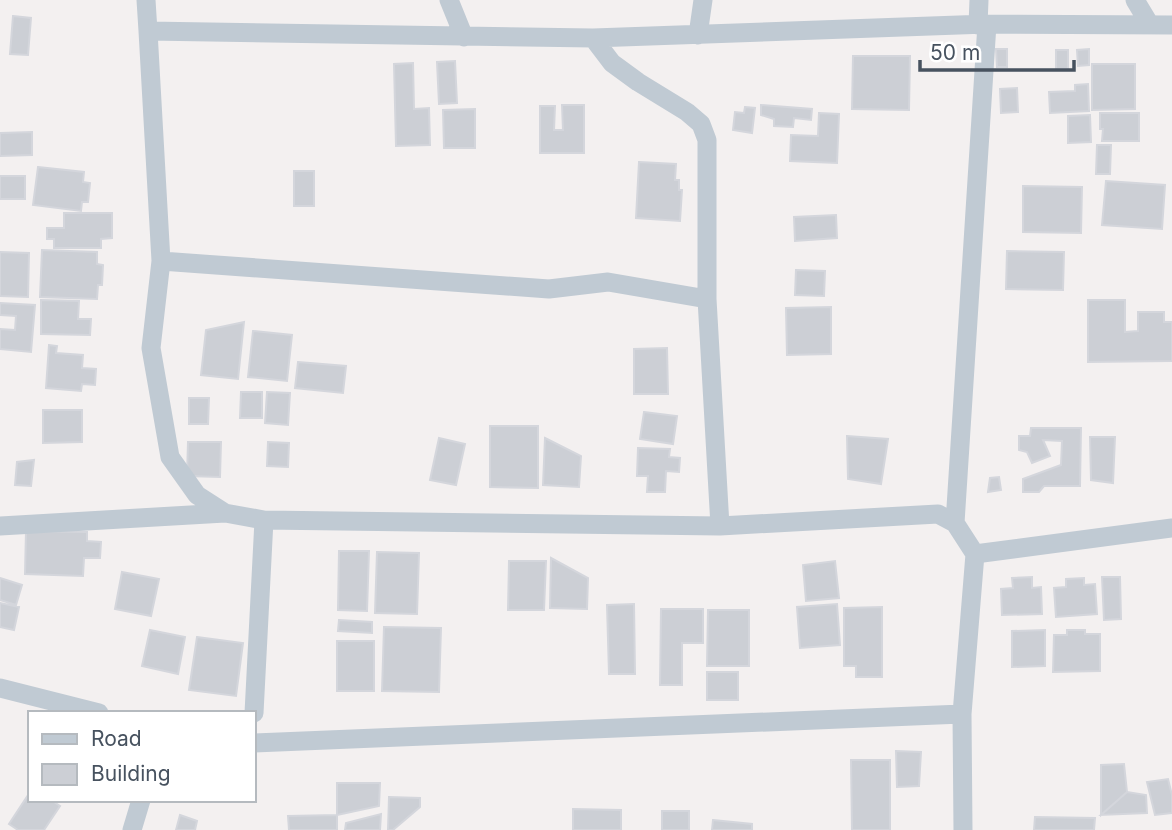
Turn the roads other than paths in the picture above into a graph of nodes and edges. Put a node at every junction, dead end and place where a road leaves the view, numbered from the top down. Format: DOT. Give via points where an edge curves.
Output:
graph roads {
  1 [pos="146,0"];
  2 [pos="449,0"];
  3 [pos="703,0"];
  4 [pos="979,0"];
  5 [pos="1135,0"];
  6 [pos="983,24"];
  7 [pos="1150,25"];
  8 [pos="1172,25"];
  9 [pos="148,31"];
  10 [pos="698,35"];
  11 [pos="464,37"];
  12 [pos="593,38"];
  13 [pos="161,261"];
  14 [pos="707,299"];
  15 [pos="225,513"];
  16 [pos="264,520"];
  17 [pos="955,523"];
  18 [pos="0,526"];
  19 [pos="720,526"];
  20 [pos="1172,528"];
  21 [pos="975,554"];
  22 [pos="0,688"];
  23 [pos="91,711"];
  24 [pos="254,711"];
  25 [pos="962,714"];
  26 [pos="256,743"];
  27 [pos="140,802"];
  28 [pos="132,830"];
  29 [pos="963,830"];
  1 -- 9 [label="street"];
  2 -- 11 [label="street"];
  3 -- 10 [label="street"];
  4 -- 6 [label="street"];
  5 -- 7 [label="street"];
  6 -- 7 [label="street"];
  6 -- 10 [label="street"];
  6 -- 17 [label="street"];
  7 -- 8 [label="street"];
  9 -- 11 [label="street"];
  9 -- 13 [label="street"];
  10 -- 12 [label="street"];
  11 -- 12 [label="street"];
  12 -- 14 [label="street" via="612,63 701,124 707,140"];
  13 -- 14 [label="street" via="549,289 608,282"];
  13 -- 15 [label="street" via="151,348 170,457 197,495"];
  14 -- 19 [label="street"];
  15 -- 16 [label="street"];
  15 -- 18 [label="street"];
  16 -- 19 [label="street"];
  16 -- 24 [label="street"];
  17 -- 19 [label="street" via="938,514"];
  17 -- 21 [label="street"];
  20 -- 21 [label="street"];
  21 -- 25 [label="street"];
  22 -- 23 [label="street"];
  25 -- 26 [label="street"];
  25 -- 29 [label="street"];
  27 -- 28 [label="street"];
}
